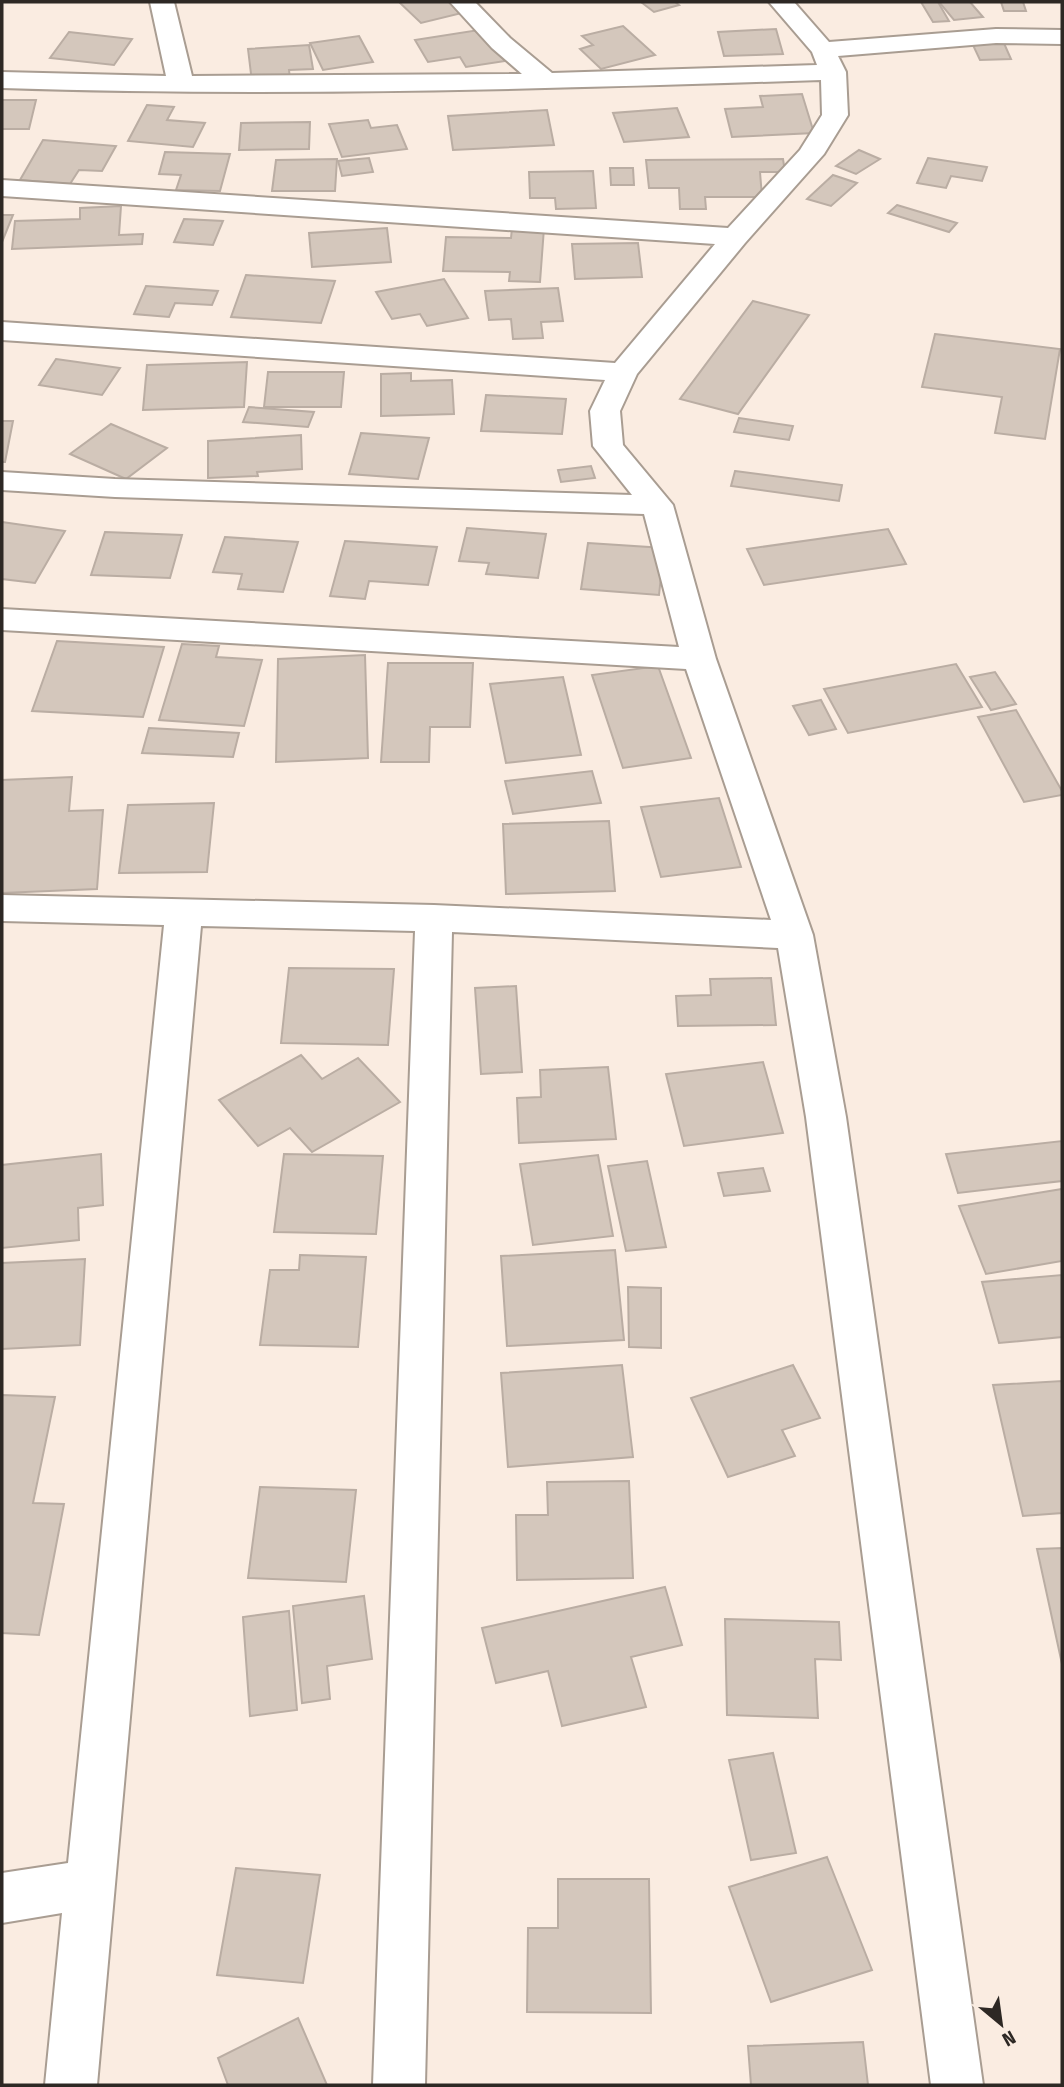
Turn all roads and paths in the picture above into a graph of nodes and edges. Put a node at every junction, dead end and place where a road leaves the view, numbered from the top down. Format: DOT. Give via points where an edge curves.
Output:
graph roads {
  1 [pos="162,2"];
  2 [pos="462,2"];
  3 [pos="781,2"];
  4 [pos="1062,37"];
  5 [pos="828,61"];
  6 [pos="2,80"];
  7 [pos="547,82"];
  8 [pos="181,85"];
  9 [pos="2,188"];
  10 [pos="735,237"];
  11 [pos="2,331"];
  12 [pos="622,372"];
  13 [pos="2,481"];
  14 [pos="657,505"];
  15 [pos="2,620"];
  16 [pos="699,659"];
  17 [pos="2,908"];
  18 [pos="184,912"];
  19 [pos="434,918"];
  20 [pos="794,935"];
  21 [pos="89,1884"];
  22 [pos="2,1898"];
  23 [pos="71,2085"];
  24 [pos="399,2085"];
  25 [pos="957,2085"];
  1 -- 8 [label="street"];
  2 -- 7 [label="street"];
  3 -- 5 [label="street"];
  4 -- 5 [label="street" via="996,36"];
  5 -- 7 [label="street"];
  5 -- 10 [label="street" via="835,115 811,155"];
  6 -- 8 [label="street"];
  7 -- 8 [label="street"];
  9 -- 10 [label="street"];
  10 -- 12 [label="street"];
  11 -- 12 [label="street"];
  12 -- 14 [label="street" via="605,411 608,446"];
  13 -- 14 [label="street"];
  14 -- 16 [label="street"];
  15 -- 16 [label="street"];
  16 -- 20 [label="street"];
  17 -- 18 [label="street"];
  18 -- 19 [label="street"];
  18 -- 21 [label="street"];
  19 -- 20 [label="street"];
  19 -- 24 [label="street"];
  20 -- 25 [label="street" via="826,1116"];
  21 -- 22 [label="street"];
  21 -- 23 [label="street"];
}
